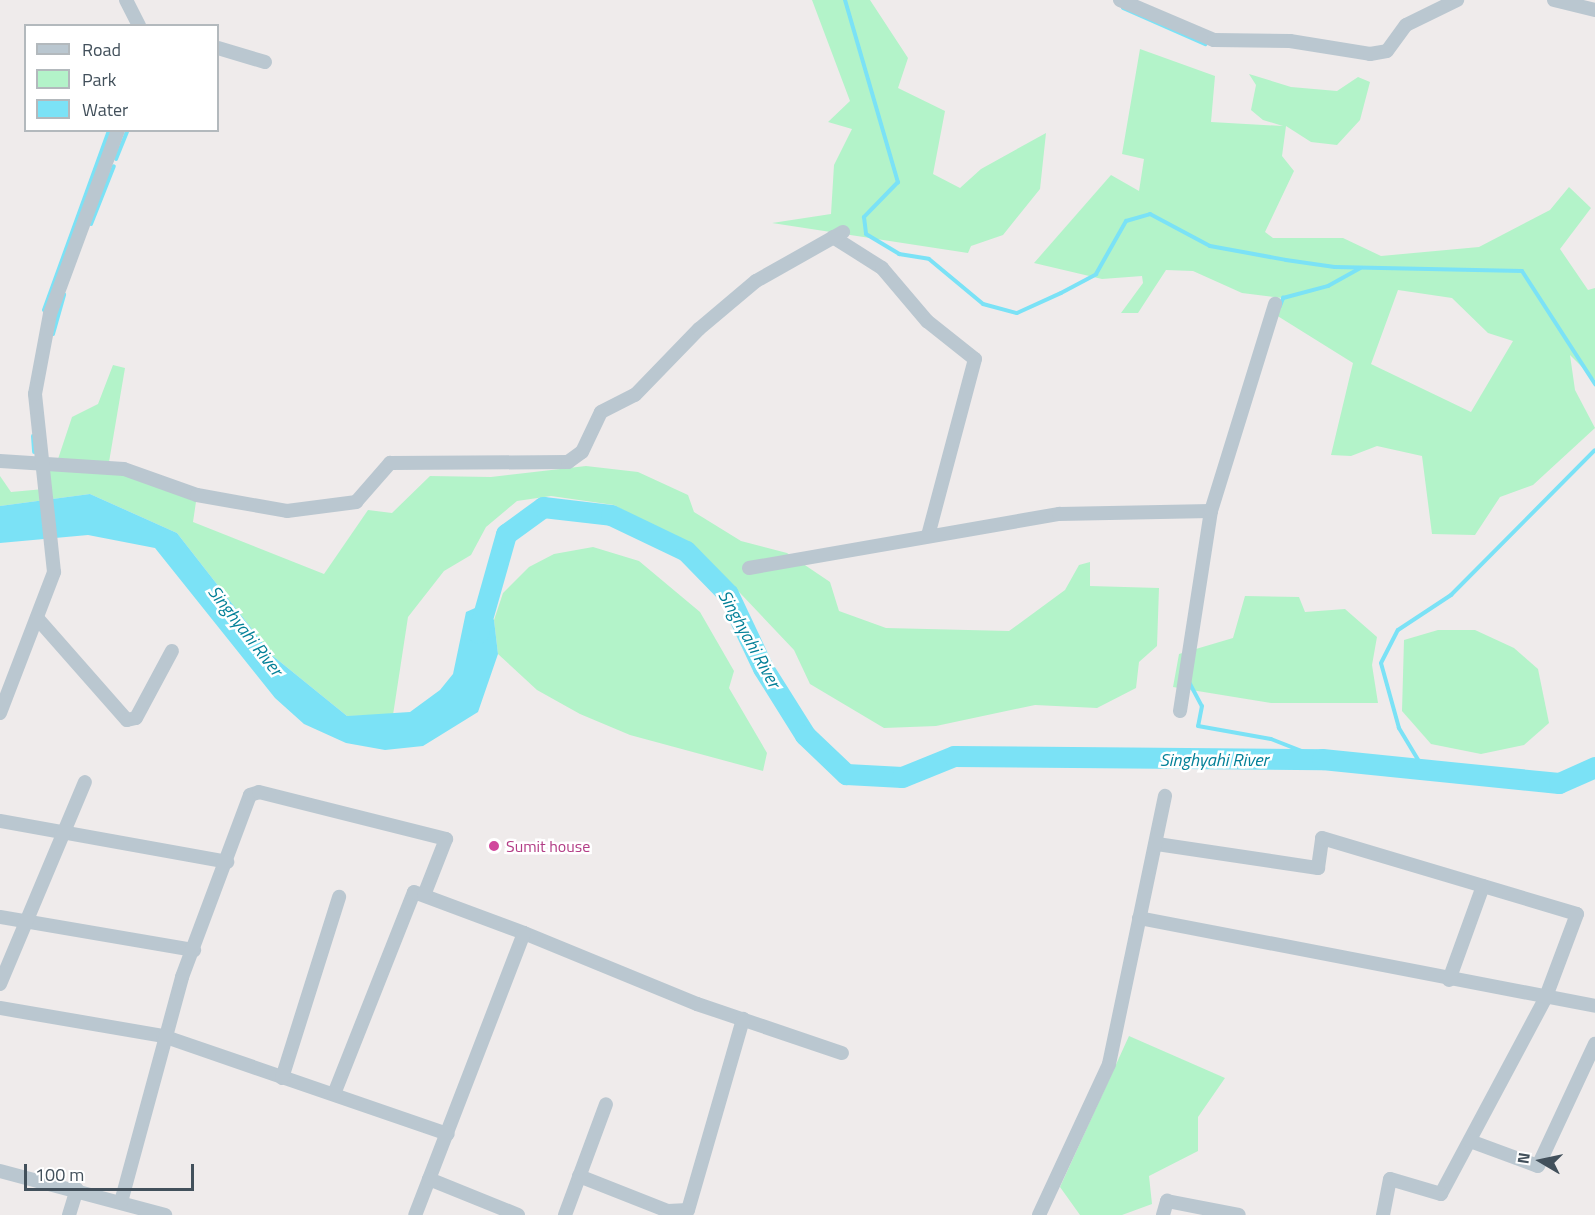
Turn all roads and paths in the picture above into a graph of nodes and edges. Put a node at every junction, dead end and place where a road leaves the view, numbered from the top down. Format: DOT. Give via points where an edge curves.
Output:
graph roads {
  1 [pos="126,0"];
  2 [pos="1120,0"];
  3 [pos="1457,0"];
  4 [pos="1554,0"];
  5 [pos="1595,10"];
  6 [pos="142,24"];
  7 [pos="219,48"];
  8 [pos="265,62"];
  9 [pos="117,132"];
  10 [pos="1275,304"];
  11 [pos="39,460"];
  12 [pos="0,461"];
  13 [pos="1211,511"];
  14 [pos="928,536"];
  15 [pos="749,568"];
  16 [pos="37,618"];
  17 [pos="172,651"];
  18 [pos="1180,711"];
  19 [pos="0,713"];
  20 [pos="85,782"];
  21 [pos="1165,796"];
  22 [pos="0,821"];
  23 [pos="63,834"];
  24 [pos="1157,844"];
  25 [pos="228,862"];
  26 [pos="1483,886"];
  27 [pos="424,896"];
  28 [pos="339,897"];
  29 [pos="0,917"];
  30 [pos="1138,918"];
  31 [pos="22,924"];
  32 [pos="524,933"];
  33 [pos="194,950"];
  34 [pos="1449,980"];
  35 [pos="0,984"];
  36 [pos="1545,999"];
  37 [pos="1595,1005"];
  38 [pos="0,1008"];
  39 [pos="743,1019"];
  40 [pos="163,1036"];
  41 [pos="1595,1044"];
  42 [pos="842,1053"];
  43 [pos="282,1078"];
  44 [pos="334,1094"];
  45 [pos="606,1104"];
  46 [pos="448,1134"];
  47 [pos="1470,1141"];
  48 [pos="0,1171"];
  49 [pos="579,1176"];
  50 [pos="429,1179"];
  51 [pos="77,1189"];
  52 [pos="121,1202"];
  53 [pos="69,1215"];
  54 [pos="165,1215"];
  55 [pos="415,1215"];
  56 [pos="518,1215"];
  57 [pos="565,1215"];
  58 [pos="1039,1215"];
  59 [pos="1163,1215"];
  60 [pos="1239,1215"];
  61 [pos="1383,1215"];
  1 -- 6 [label="street"];
  2 -- 3 [label="street" via="1214,40 1290,41 1370,54 1387,51 1406,25"];
  4 -- 5 [label="street"];
  7 -- 8 [label="street"];
  9 -- 11 [label="street" via="50,314 35,394"];
  10 -- 13 [label="street"];
  11 -- 12 [label="street"];
  11 -- 14 [label="street" via="124,470 197,495 287,511 356,502 390,463 568,462 582,452 601,412 635,395 699,329 756,281 838,234 882,268 927,321 975,359"];
  11 -- 16 [label="street" via="52,557 51,588"];
  13 -- 14 [label="street" via="1059,514"];
  13 -- 18 [label="street"];
  14 -- 15 [label="street"];
  16 -- 17 [label="street" via="127,720 136,718"];
  16 -- 19 [label="street"];
  20 -- 23 [label="street"];
  21 -- 24 [label="street"];
  22 -- 23 [label="street"];
  23 -- 25 [label="street"];
  23 -- 31 [label="street"];
  24 -- 26 [label="street" via="1318,868 1322,838"];
  24 -- 30 [label="street"];
  25 -- 27 [label="street" via="248,798 259,792 446,839"];
  25 -- 33 [label="street"];
  26 -- 34 [label="street"];
  26 -- 36 [label="street" via="1577,914"];
  27 -- 32 [label="street"];
  27 -- 44 [label="street" via="414,892"];
  28 -- 43 [label="street"];
  29 -- 31 [label="street"];
  30 -- 34 [label="street"];
  30 -- 58 [label="street" via="1109,1064"];
  31 -- 33 [label="street"];
  31 -- 35 [label="street"];
  32 -- 39 [label="street"];
  32 -- 46 [label="street"];
  33 -- 40 [label="street"];
  34 -- 36 [label="street"];
  36 -- 37 [label="street"];
  36 -- 47 [label="street"];
  38 -- 40 [label="street"];
  39 -- 42 [label="street"];
  39 -- 49 [label="street" via="688,1210 668,1211"];
  40 -- 43 [label="street"];
  40 -- 52 [label="street"];
  41 -- 47 [label="street" via="1538,1167"];
  43 -- 44 [label="street"];
  44 -- 46 [label="street"];
  45 -- 49 [label="street"];
  46 -- 50 [label="street"];
  47 -- 61 [label="street" via="1440,1194 1390,1179"];
  48 -- 51 [label="street"];
  49 -- 57 [label="street"];
  50 -- 55 [label="street"];
  50 -- 56 [label="street"];
  51 -- 52 [label="street"];
  51 -- 53 [label="street"];
  52 -- 54 [label="street"];
  59 -- 60 [label="street" via="1167,1201"];
}
